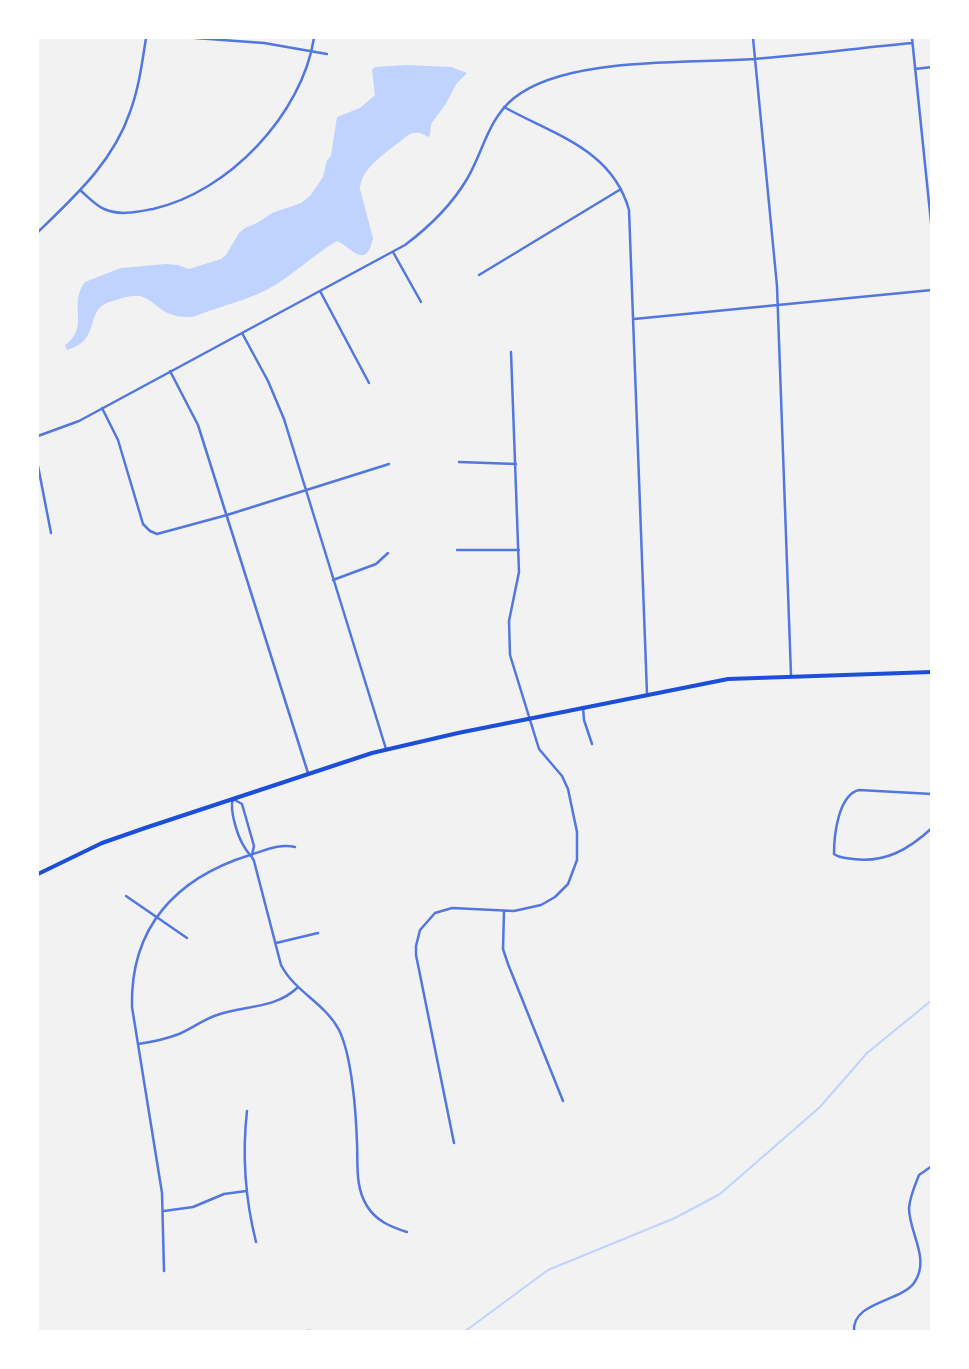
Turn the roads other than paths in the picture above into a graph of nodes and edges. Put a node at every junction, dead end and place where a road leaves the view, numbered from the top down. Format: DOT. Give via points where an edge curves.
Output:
graph roads {
  1 [pos="146,38"];
  2 [pos="195,38"];
  3 [pos="314,38"];
  4 [pos="753,38"];
  5 [pos="912,38"];
  6 [pos="232,39"];
  7 [pos="912,43"];
  8 [pos="312,50"];
  9 [pos="328,54"];
  10 [pos="755,59"];
  11 [pos="932,67"];
  12 [pos="915,69"];
  13 [pos="504,107"];
  14 [pos="621,189"];
  15 [pos="80,190"];
  16 [pos="38,232"];
  17 [pos="932,232"];
  18 [pos="393,252"];
  19 [pos="479,275"];
  20 [pos="932,290"];
  21 [pos="320,292"];
  22 [pos="421,302"];
  23 [pos="778,306"];
  24 [pos="634,319"];
  25 [pos="242,333"];
  26 [pos="512,352"];
  27 [pos="170,371"];
  28 [pos="369,383"];
  29 [pos="102,408"];
  30 [pos="38,436"];
  31 [pos="459,462"];
  32 [pos="389,464"];
  33 [pos="516,464"];
  34 [pos="38,466"];
  35 [pos="306,491"];
  36 [pos="228,515"];
  37 [pos="51,533"];
  38 [pos="457,550"];
  39 [pos="519,550"];
  40 [pos="388,553"];
  41 [pos="333,580"];
  42 [pos="932,672"];
  43 [pos="791,675"];
  44 [pos="647,694"];
  45 [pos="583,707"];
  46 [pos="531,718"];
  47 [pos="592,744"];
  48 [pos="386,749"];
  49 [pos="308,774"];
  50 [pos="932,794"];
  51 [pos="233,799"];
  52 [pos="932,828"];
  53 [pos="295,847"];
  54 [pos="252,855"];
  55 [pos="38,874"];
  56 [pos="126,896"];
  57 [pos="504,911"];
  58 [pos="157,917"];
  59 [pos="318,933"];
  60 [pos="187,938"];
  61 [pos="276,943"];
  62 [pos="297,988"];
  63 [pos="138,1044"];
  64 [pos="563,1101"];
  65 [pos="247,1111"];
  66 [pos="454,1143"];
  67 [pos="932,1166"];
  68 [pos="246,1191"];
  69 [pos="164,1211"];
  70 [pos="407,1232"];
  71 [pos="256,1242"];
  72 [pos="164,1271"];
  73 [pos="854,1332"];
  1 -- 15 [label="street" via="135,97 122,132 105,162"];
  2 -- 6 [label="street"];
  3 -- 8 [label="street"];
  4 -- 10 [label="street"];
  5 -- 7 [label="street"];
  6 -- 8 [label="street"];
  7 -- 10 [label="street"];
  7 -- 12 [label="street"];
  8 -- 9 [label="street"];
  8 -- 15 [label="street" via="303,78 275,124 249,154 210,184 173,203 128,213 102,208"];
  10 -- 13 [label="street" via="569,73 533,86"];
  10 -- 23 [label="street"];
  11 -- 12 [label="street"];
  12 -- 17 [label="street"];
  13 -- 14 [label="street" via="594,155 610,171"];
  13 -- 18 [label="street" via="493,122 467,179 449,205 419,234"];
  14 -- 19 [label="street"];
  14 -- 24 [label="street" via="631,222"];
  15 -- 16 [label="street"];
  18 -- 21 [label="street"];
  18 -- 22 [label="street"];
  20 -- 23 [label="street"];
  21 -- 25 [label="street"];
  21 -- 28 [label="street"];
  23 -- 24 [label="street"];
  23 -- 43 [label="street"];
  24 -- 44 [label="street"];
  25 -- 27 [label="street"];
  25 -- 35 [label="street" via="277,400"];
  26 -- 33 [label="street"];
  27 -- 29 [label="street"];
  27 -- 36 [label="street" via="198,426"];
  29 -- 30 [label="street" via="63,428"];
  29 -- 36 [label="street" via="116,434 144,524 153,533 162,534"];
  31 -- 33 [label="street"];
  32 -- 35 [label="street"];
  33 -- 39 [label="street"];
  34 -- 37 [label="street"];
  35 -- 36 [label="street"];
  35 -- 41 [label="street"];
  36 -- 49 [label="street"];
  38 -- 39 [label="street"];
  39 -- 46 [label="street" via="519,572 508,644 512,669"];
  40 -- 41 [label="street" via="376,564"];
  41 -- 48 [label="street"];
  42 -- 43 [label="main road"];
  43 -- 44 [label="main road" via="728,678"];
  44 -- 45 [label="main road"];
  45 -- 46 [label="main road"];
  45 -- 47 [label="street"];
  46 -- 48 [label="main road"];
  46 -- 57 [label="street" via="539,750 562,776 568,789 577,832 577,860 568,884 555,897 527,909"];
  48 -- 49 [label="main road"];
  49 -- 51 [label="main road"];
  50 -- 52 [label="street" via="859,790 851,793 845,800 840,817 834,854 870,860 889,856 908,847"];
  51 -- 54 [label="street" via="230,808 245,849"];
  51 -- 54 [label="street" via="242,804 254,846"];
  51 -- 55 [label="main road" via="117,838"];
  53 -- 54 [label="street" via="281,846"];
  54 -- 58 [label="street" via="210,870 193,880"];
  54 -- 61 [label="street"];
  56 -- 58 [label="street"];
  57 -- 64 [label="street" via="504,949 508,964"];
  57 -- 66 [label="street" via="443,909 429,918 417,936 416,955"];
  58 -- 60 [label="street"];
  58 -- 63 [label="street" via="138,954 132,979 132,1007"];
  59 -- 61 [label="street"];
  61 -- 62 [label="street" via="281,965"];
  62 -- 63 [label="street" via="271,1004 227,1011 178,1035"];
  62 -- 70 [label="street" via="326,1012 339,1031 354,1102 363,1199 383,1223"];
  63 -- 69 [label="street"];
  65 -- 68 [label="street" via="244,1148"];
  67 -- 73 [label="street" via="919,1174 909,1207 920,1254 917,1278 904,1292 860,1315 854,1323"];
  68 -- 69 [label="street"];
  68 -- 71 [label="street"];
  69 -- 72 [label="street"];
}
